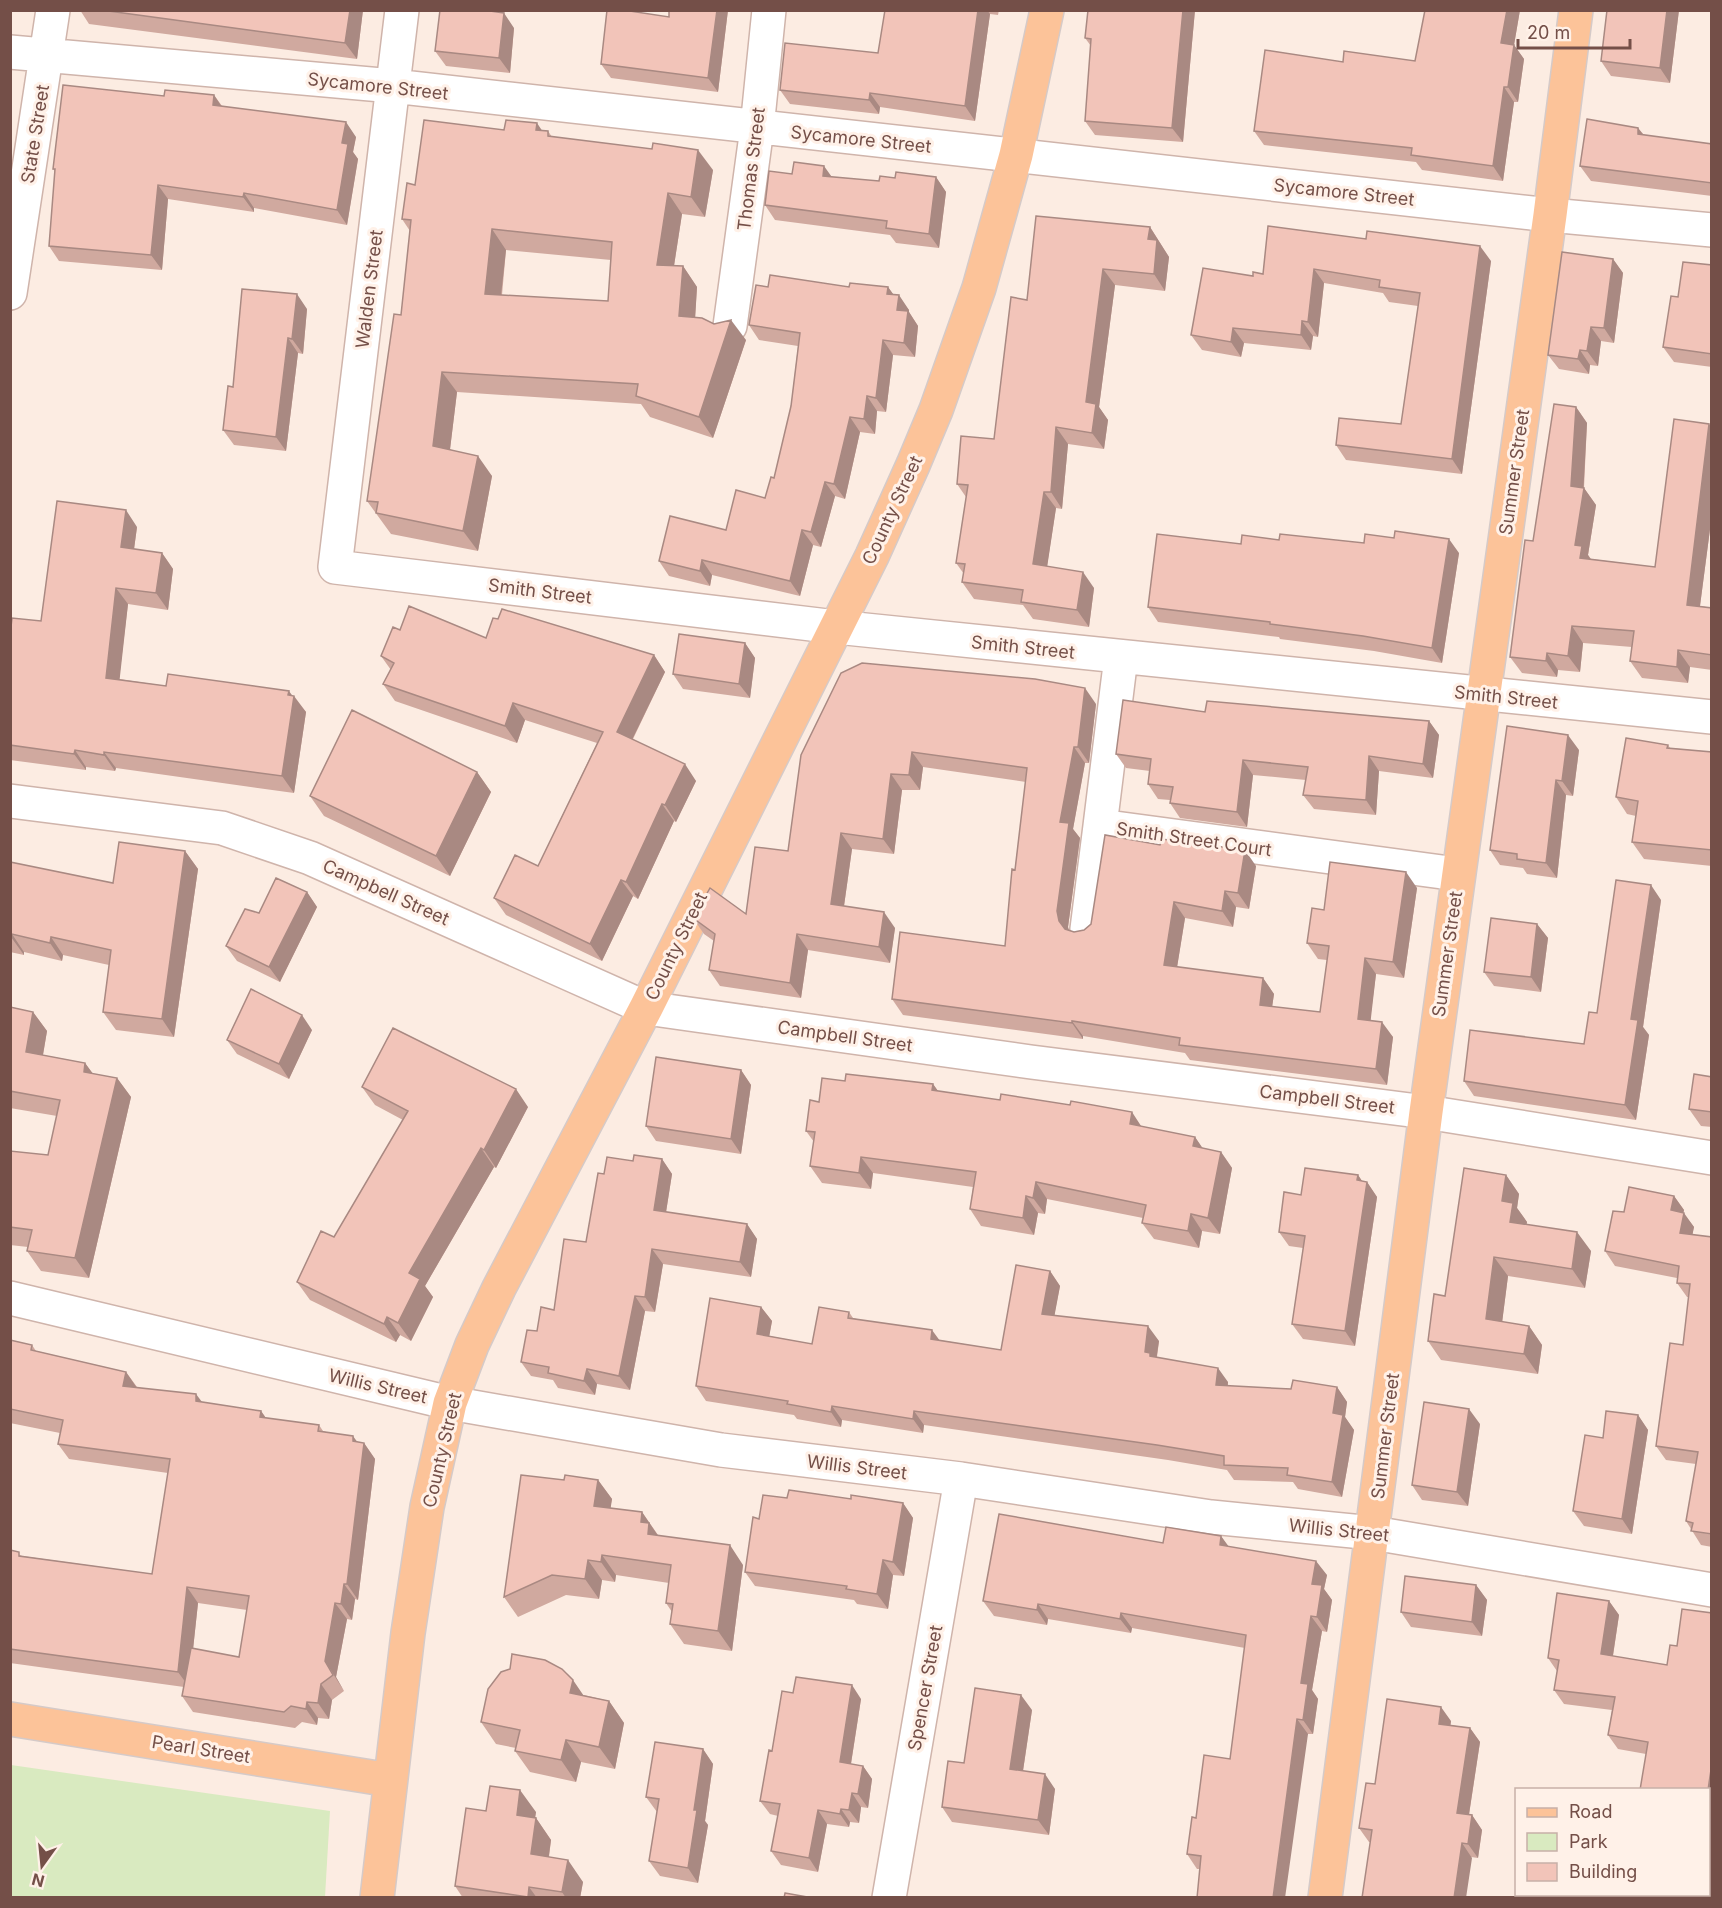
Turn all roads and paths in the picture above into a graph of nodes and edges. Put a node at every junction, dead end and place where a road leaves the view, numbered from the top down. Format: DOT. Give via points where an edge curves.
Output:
graph roads {
  1 [pos="53,10"];
  2 [pos="402,10"];
  3 [pos="769,10"];
  4 [pos="1047,10"];
  5 [pos="1576,10"];
  6 [pos="10,52"];
  7 [pos="47,57"];
  8 [pos="393,86"];
  9 [pos="757,129"];
  10 [pos="1016,155"];
  11 [pos="1550,215"];
  12 [pos="1712,230"];
  13 [pos="10,293"];
  14 [pos="730,326"];
  15 [pos="335,567"];
  16 [pos="836,627"];
  17 [pos="1121,657"];
  18 [pos="1482,694"];
  19 [pos="1712,717"];
  20 [pos="10,801"];
  21 [pos="1100,826"];
  22 [pos="1457,874"];
  23 [pos="1087,930"];
  24 [pos="646,1008"];
  25 [pos="1426,1112"];
  26 [pos="1712,1158"];
  27 [pos="10,1298"];
  28 [pos="450,1403"];
  29 [pos="961,1479"];
  30 [pos="1373,1533"];
  31 [pos="1712,1590"];
  32 [pos="10,1719"];
  33 [pos="390,1780"];
  34 [pos="377,1898"];
  35 [pos="889,1898"];
  36 [pos="1325,1898"];
  1 -- 7 [label="street, State Street"];
  2 -- 8 [label="street, Walden Street"];
  3 -- 9 [label="street, Thomas Street"];
  4 -- 10 [label="main road, County Street"];
  5 -- 11 [label="main road, Summer Street"];
  6 -- 7 [label="street, Sycamore Street"];
  7 -- 8 [label="street, Sycamore Street"];
  7 -- 13 [label="street, State Street"];
  8 -- 9 [label="street, Sycamore Street"];
  8 -- 15 [label="street, Walden Street"];
  9 -- 10 [label="street, Sycamore Street"];
  9 -- 14 [label="street, Thomas Street"];
  10 -- 11 [label="street, Sycamore Street"];
  10 -- 16 [label="main road, County Street" via="979,288 936,410 889,520"];
  11 -- 12 [label="street, Sycamore Street"];
  11 -- 18 [label="main road, Summer Street"];
  15 -- 16 [label="street, Smith Street"];
  16 -- 17 [label="street, Smith Street"];
  16 -- 24 [label="main road, County Street"];
  17 -- 18 [label="street, Smith Street"];
  17 -- 21 [label="street, Smith Street Court"];
  18 -- 19 [label="street, Smith Street"];
  18 -- 22 [label="main road, Summer Street"];
  20 -- 24 [label="street, Campbell Street" via="222,828 310,858"];
  21 -- 22 [label="street, Smith Street Court"];
  21 -- 23 [label="street"];
  22 -- 25 [label="main road, Summer Street"];
  24 -- 25 [label="street, Campbell Street"];
  24 -- 28 [label="main road, County Street" via="499,1288"];
  25 -- 26 [label="street, Campbell Street"];
  25 -- 30 [label="main road, Summer Street"];
  27 -- 28 [label="street, Willis Street"];
  28 -- 29 [label="street, Willis Street" via="720,1450"];
  28 -- 33 [label="main road, County Street" via="420,1549"];
  29 -- 30 [label="street, Willis Street" via="1211,1517"];
  29 -- 35 [label="street, Spencer Street"];
  30 -- 31 [label="street, Willis Street"];
  30 -- 36 [label="main road, Summer Street"];
  32 -- 33 [label="main road, Pearl Street"];
  33 -- 34 [label="main road, County Street"];
}
